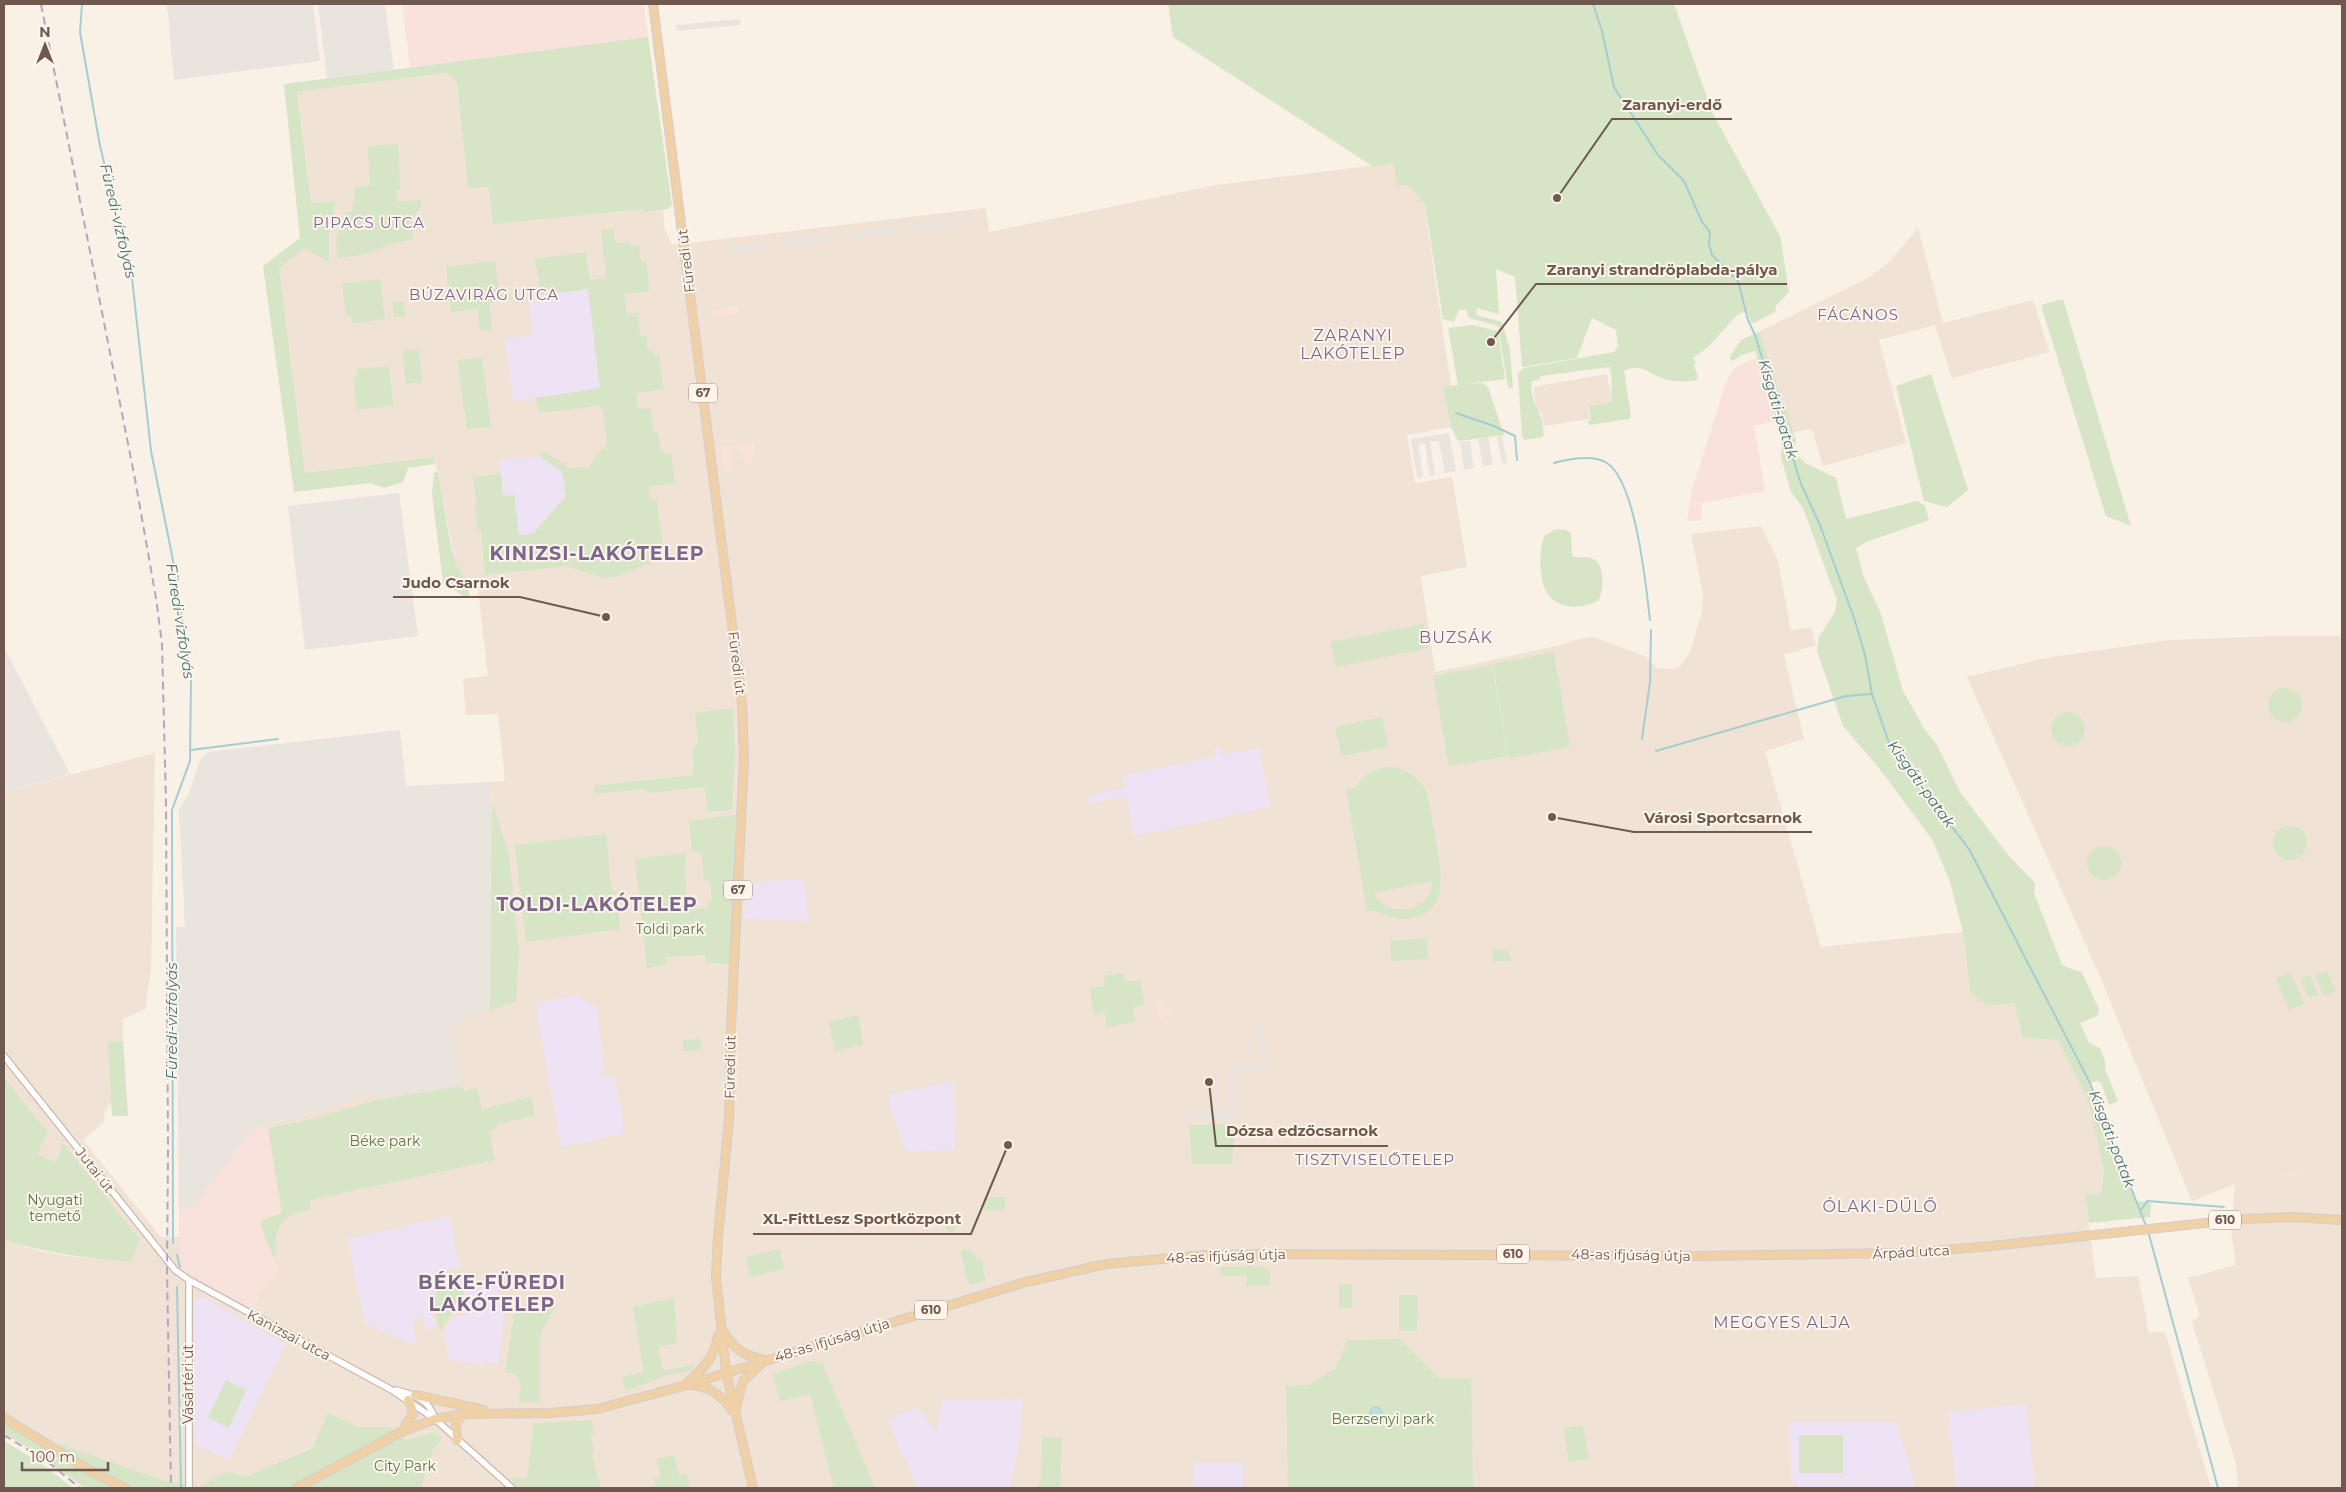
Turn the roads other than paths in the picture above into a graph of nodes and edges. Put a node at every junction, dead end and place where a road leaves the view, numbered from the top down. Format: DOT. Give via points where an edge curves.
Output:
graph roads {
  1 [pos="653,4"];
  2 [pos="4,1056"];
  3 [pos="2342,1220"];
  4 [pos="1700,1256"];
  5 [pos="189,1280"];
  6 [pos="720,1326"];
  7 [pos="766,1360"];
  8 [pos="726,1372"];
  9 [pos="683,1386"];
  10 [pos="390,1388"];
  11 [pos="415,1395"];
  12 [pos="408,1400"];
  13 [pos="464,1414"];
  14 [pos="511,1414"];
  15 [pos="735,1414"];
  16 [pos="4,1418"];
  17 [pos="435,1419"];
  18 [pos="399,1433"];
  19 [pos="457,1440"];
  20 [pos="125,1488"];
  21 [pos="189,1488"];
  22 [pos="297,1488"];
  23 [pos="512,1488"];
  24 [pos="753,1488"];
  1 -- 6 [label="main road, Füredi út / 67" via="742,703 744,759 729,1120 716,1260"];
  2 -- 5 [label="street, Jutai út" via="167,1261"];
  3 -- 4 [label="main road, Árpád utca / 610" via="2275,1217 1935,1252"];
  4 -- 7 [label="main road, 48-as ifjúság útja / 610" via="1313,1254 1206,1255 1145,1260 1094,1266 1026,1282"];
  5 -- 10 [label="street, Kanizsai utca"];
  5 -- 21 [label="street, Vásártéri út"];
  6 -- 7 [label="main road" via="736,1350 752,1358"];
  6 -- 8 [label="main road, 67"];
  6 -- 9 [label="main road" via="707,1365"];
  7 -- 8 [label="main road, 610"];
  7 -- 15 [label="main road" via="743,1381"];
  8 -- 9 [label="main road, 610"];
  8 -- 15 [label="main road, 67"];
  9 -- 14 [label="main road, 610" via="597,1409"];
  9 -- 15 [label="main road" via="695,1385 714,1391 725,1399"];
  10 -- 11 [label="street, Kanizsai utca"];
  10 -- 12 [label="street, Kanizsai utca"];
  11 -- 14 [label="main road"];
  11 -- 17 [label="street, Kanizsai utca" via="431,1406"];
  12 -- 17 [label="street, Kanizsai utca"];
  12 -- 18 [label="main road" via="412,1409 411,1420"];
  13 -- 14 [label="main road, 610"];
  13 -- 17 [label="main road, 610"];
  13 -- 19 [label="main road" via="456,1422"];
  15 -- 24 [label="main road, 67"];
  16 -- 20 [label="main road"];
  17 -- 18 [label="main road, 610"];
  17 -- 19 [label="street, Kanizsai utca"];
  18 -- 22 [label="main road, 610"];
  19 -- 23 [label="street, Kanizsai utca"];
}
